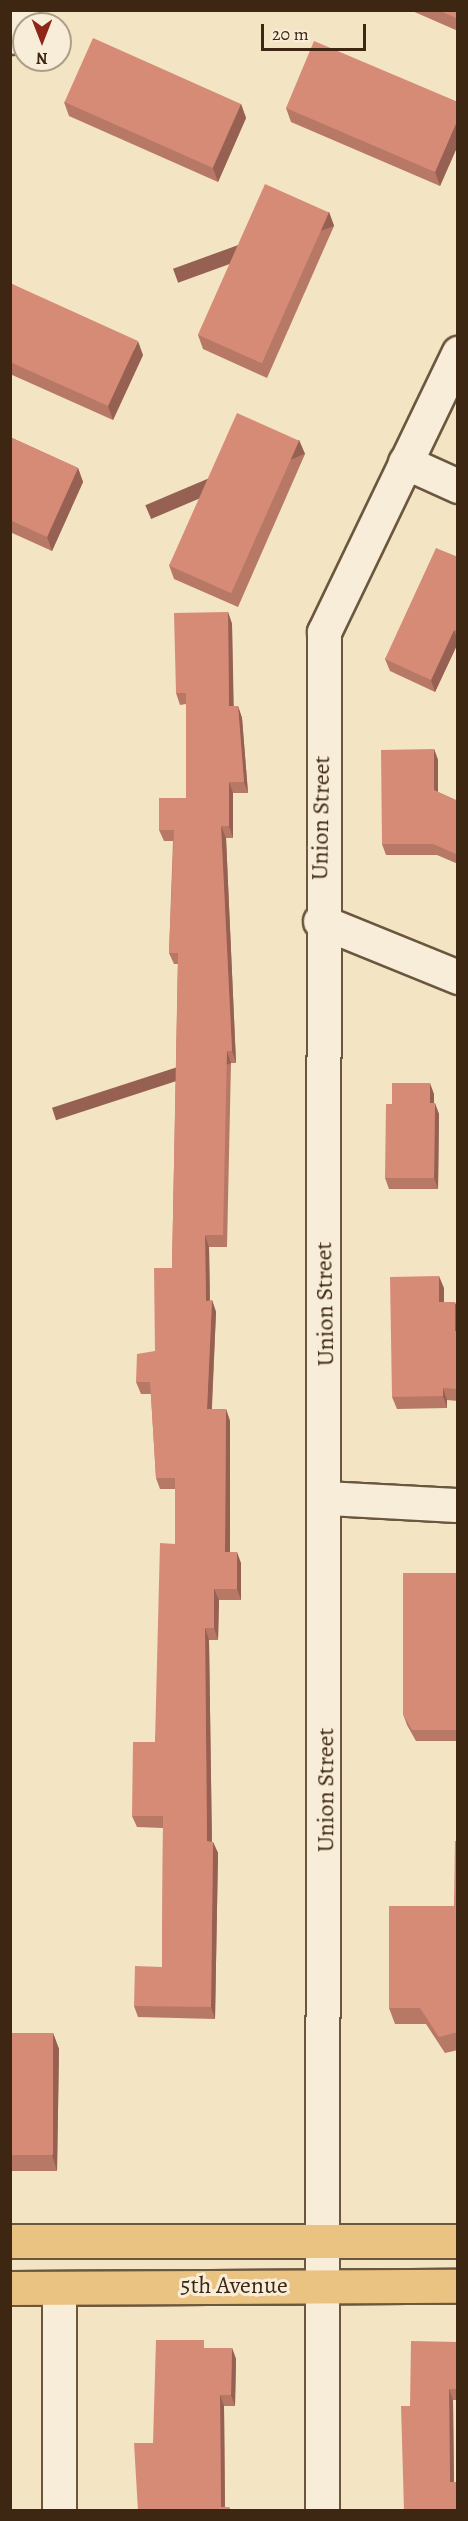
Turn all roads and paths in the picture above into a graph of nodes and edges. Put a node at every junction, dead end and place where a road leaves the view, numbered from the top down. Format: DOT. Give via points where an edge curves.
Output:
graph roads {
  1 [pos="22,10"];
  2 [pos="10,37"];
  3 [pos="458,353"];
  4 [pos="405,462"];
  5 [pos="458,486"];
  6 [pos="320,921"];
  7 [pos="458,977"];
  8 [pos="327,1498"];
  9 [pos="458,1505"];
  10 [pos="324,2240"];
  11 [pos="10,2241"];
  12 [pos="458,2241"];
  13 [pos="324,2286"];
  14 [pos="458,2286"];
  15 [pos="10,2288"];
  16 [pos="59,2288"];
  17 [pos="59,2511"];
  18 [pos="322,2511"];
  1 -- 2 [label="street"];
  3 -- 4 [label="street, Union Street"];
  4 -- 5 [label="street"];
  4 -- 6 [label="street, Union Street" via="324,632"];
  6 -- 7 [label="street"];
  6 -- 8 [label="street, Union Street"];
  8 -- 9 [label="street"];
  8 -- 10 [label="street, Union Street"];
  10 -- 11 [label="main road, 5th Avenue"];
  10 -- 12 [label="main road, 5th Avenue"];
  10 -- 13 [label="street, Union Street"];
  13 -- 14 [label="main road, 5th Avenue"];
  13 -- 16 [label="main road, 5th Avenue"];
  13 -- 18 [label="street, Union Street"];
  15 -- 16 [label="main road, 5th Avenue"];
  16 -- 17 [label="street"];
}
